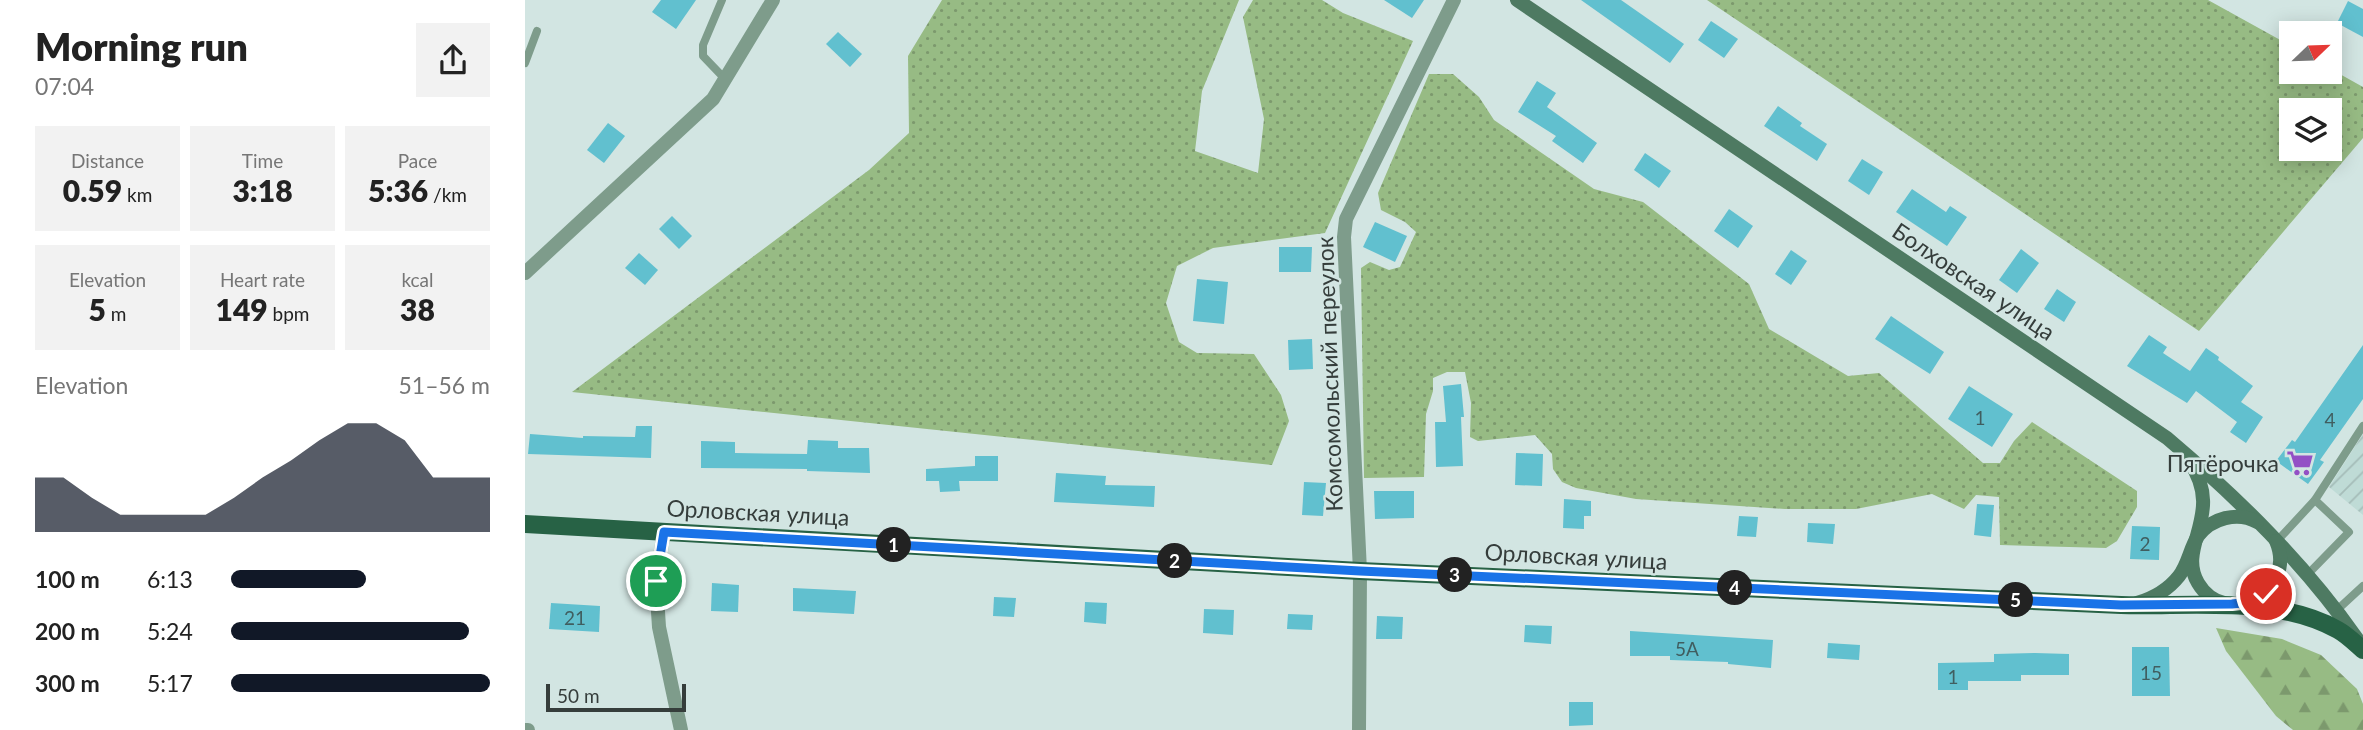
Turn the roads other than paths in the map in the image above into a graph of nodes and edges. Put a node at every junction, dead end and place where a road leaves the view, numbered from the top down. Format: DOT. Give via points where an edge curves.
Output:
graph roads {
  1 [pos="722,0"];
  2 [pos="773,0"];
  3 [pos="1454,0"];
  4 [pos="1517,0"];
  5 [pos="537,31"];
  6 [pos="525,63"];
  7 [pos="725,79"];
  8 [pos="525,273"];
  9 [pos="2363,426"];
  10 [pos="2167,438"];
  11 [pos="2315,500"];
  12 [pos="525,524"];
  13 [pos="664,532"];
  14 [pos="2273,535"];
  15 [pos="2199,536"];
  16 [pos="1360,571"];
  17 [pos="2308,574"];
  18 [pos="2363,586"];
  19 [pos="2232,604"];
  20 [pos="2129,605"];
  21 [pos="2337,610"];
  22 [pos="2363,648"];
  23 [pos="681,730"];
  24 [pos="1359,730"];
  1 -- 7 [label="lane" via="703,45 703,57"];
  2 -- 7 [label="street"];
  3 -- 16 [label="street, Комсомольский переулок" via="1346,219"];
  4 -- 10 [label="main road, Болховская улица"];
  5 -- 6 [label="lane"];
  7 -- 8 [label="street" via="713,99"];
  9 -- 11 [label="lane"];
  10 -- 14 [label="main road, Болховская улица"];
  10 -- 15 [label="main road" via="2200,481 2204,509"];
  11 -- 14 [label="lane"];
  11 -- 17 [label="lane" via="2349,532"];
  12 -- 13 [label="main road, Орловская улица"];
  13 -- 16 [label="main road, Орловская улица"];
  13 -- 23 [label="street" via="656,581 659,627"];
  14 -- 15 [label="main road" via="2249,517 2232,516 2213,522"];
  14 -- 17 [label="main road, Болховская улица"];
  14 -- 19 [label="main road" via="2280,558 2277,578 2266,594"];
  15 -- 19 [label="main road" via="2192,554 2199,585 2213,598"];
  15 -- 20 [label="main road" via="2170,586 2159,595"];
  16 -- 20 [label="main road, Орловская улица"];
  16 -- 24 [label="street, Комсомольский переулок"];
  17 -- 21 [label="main road, Болховская улица"];
  18 -- 21 [label="lane"];
  19 -- 20 [label="main road, Орловская улица"];
  19 -- 22 [label="main road, Орловская улица" via="2303,615 2339,630"];
  21 -- 22 [label="main road, Болховская улица"];
}
